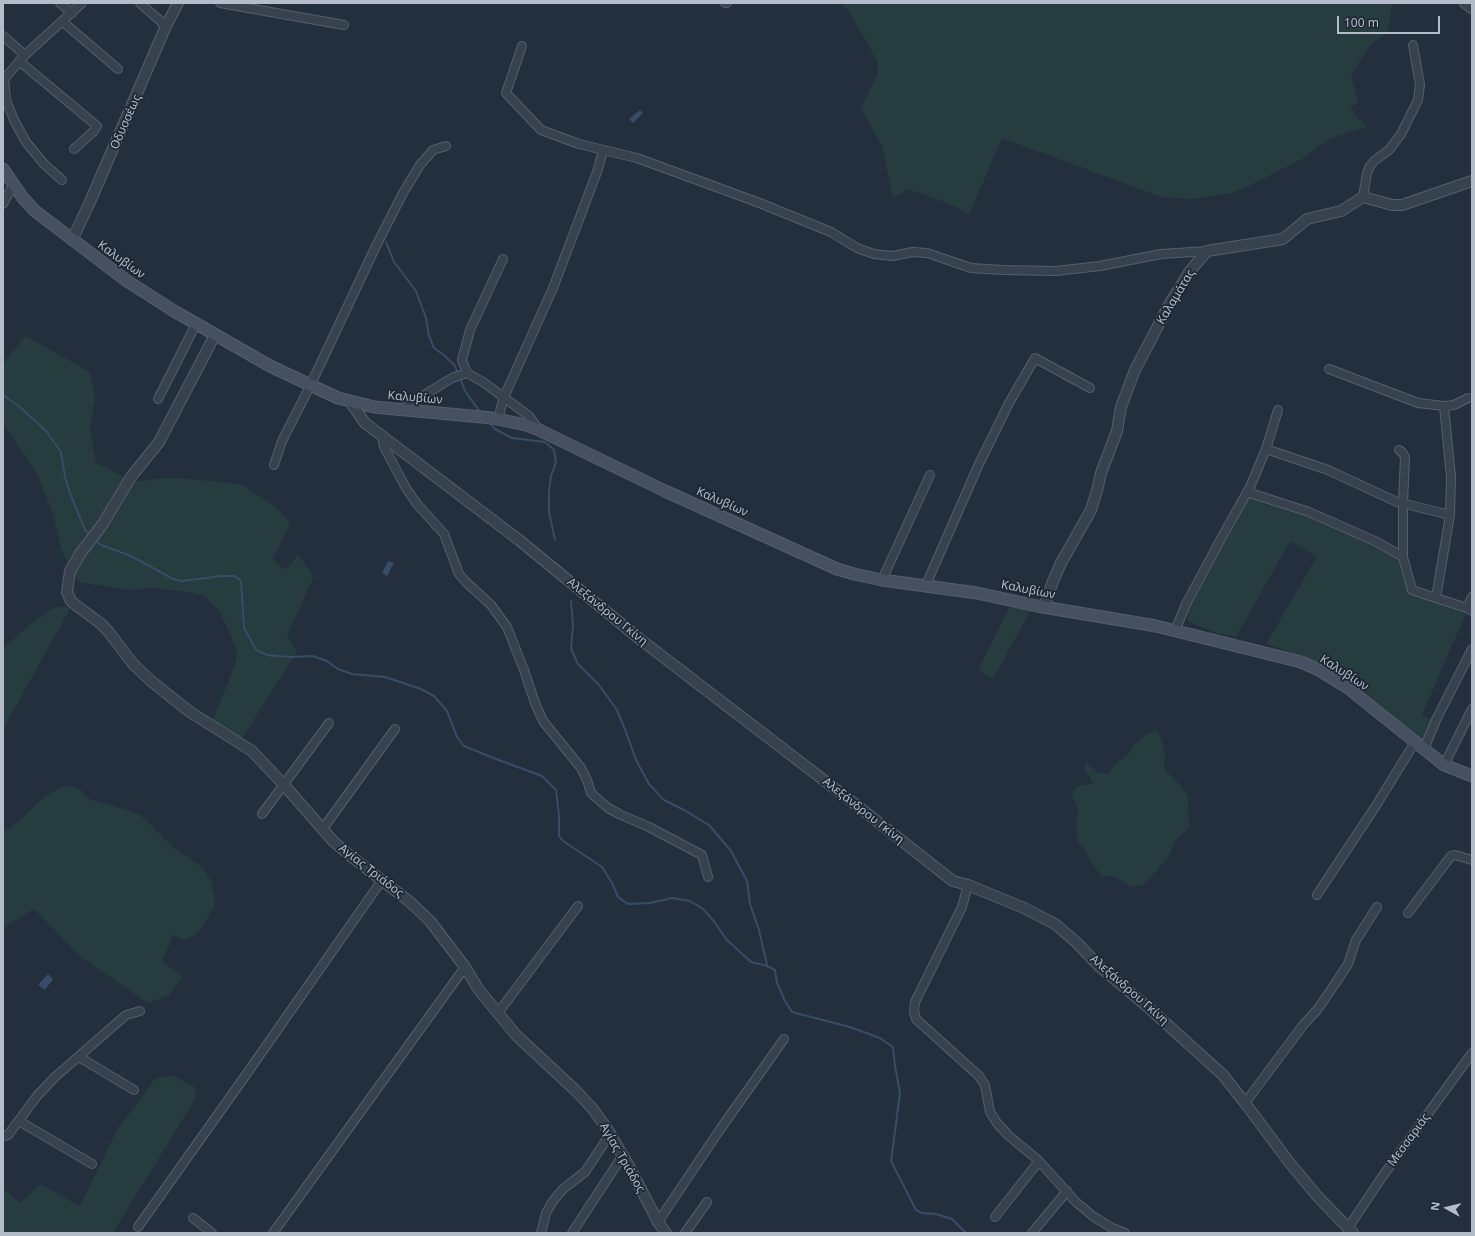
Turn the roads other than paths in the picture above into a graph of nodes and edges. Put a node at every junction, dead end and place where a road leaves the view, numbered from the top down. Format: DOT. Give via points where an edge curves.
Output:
graph roads {
  1 [pos="60,3"];
  2 [pos="82,3"];
  3 [pos="140,3"];
  4 [pos="178,3"];
  5 [pos="220,3"];
  6 [pos="1465,3"];
  7 [pos="1472,8"];
  8 [pos="72,13"];
  9 [pos="63,22"];
  10 [pos="344,24"];
  11 [pos="166,26"];
  12 [pos="3,36"];
  13 [pos="1413,45"];
  14 [pos="522,46"];
  15 [pos="22,58"];
  16 [pos="118,69"];
  17 [pos="446,146"];
  18 [pos="74,149"];
  19 [pos="603,151"];
  20 [pos="3,169"];
  21 [pos="62,180"];
  22 [pos="1472,181"];
  23 [pos="13,185"];
  24 [pos="1363,197"];
  25 [pos="3,204"];
  26 [pos="72,240"];
  27 [pos="1207,251"];
  28 [pos="503,259"];
  29 [pos="196,324"];
  30 [pos="215,335"];
  31 [pos="1329,369"];
  32 [pos="465,373"];
  33 [pos="310,386"];
  34 [pos="1090,388"];
  35 [pos="504,397"];
  36 [pos="1468,398"];
  37 [pos="158,400"];
  38 [pos="351,402"];
  39 [pos="1444,406"];
  40 [pos="401,409"];
  41 [pos="1278,410"];
  42 [pos="495,418"];
  43 [pos="539,430"];
  44 [pos="382,436"];
  45 [pos="1266,449"];
  46 [pos="1399,450"];
  47 [pos="274,465"];
  48 [pos="930,475"];
  49 [pos="1247,492"];
  50 [pos="1403,503"];
  51 [pos="1450,514"];
  52 [pos="1403,557"];
  53 [pos="882,580"];
  54 [pos="925,587"];
  55 [pos="1472,597"];
  56 [pos="1436,598"];
  57 [pos="1044,606"];
  58 [pos="1469,610"];
  59 [pos="1175,631"];
  60 [pos="1472,649"];
  61 [pos="1472,709"];
  62 [pos="329,723"];
  63 [pos="395,729"];
  64 [pos="1415,742"];
  65 [pos="1424,749"];
  66 [pos="1444,765"];
  67 [pos="1472,776"];
  68 [pos="284,785"];
  69 [pos="262,814"];
  70 [pos="322,830"];
  71 [pos="1472,860"];
  72 [pos="708,877"];
  73 [pos="382,880"];
  74 [pos="968,885"];
  75 [pos="1317,895"];
  76 [pos="578,906"];
  77 [pos="1378,907"];
  78 [pos="1408,913"];
  79 [pos="465,967"];
  80 [pos="140,1012"];
  81 [pos="498,1013"];
  82 [pos="784,1039"];
  83 [pos="1472,1053"];
  84 [pos="79,1057"];
  85 [pos="134,1090"];
  86 [pos="1246,1103"];
  87 [pos="19,1121"];
  88 [pos="610,1134"];
  89 [pos="3,1136"];
  90 [pos="624,1157"];
  91 [pos="1039,1161"];
  92 [pos="92,1164"];
  93 [pos="1067,1191"];
  94 [pos="707,1202"];
  95 [pos="996,1217"];
  96 [pos="193,1218"];
  97 [pos="658,1222"];
  98 [pos="138,1226"];
  99 [pos="1350,1231"];
  100 [pos="212,1233"];
  101 [pos="273,1233"];
  102 [pos="541,1233"];
  103 [pos="572,1233"];
  104 [pos="666,1233"];
  105 [pos="685,1233"];
  106 [pos="1032,1233"];
  107 [pos="1125,1233"];
  1 -- 8 [label="street"];
  2 -- 8 [label="street"];
  3 -- 11 [label="street"];
  4 -- 11 [label="street, Οδυσσέως"];
  5 -- 10 [label="street"];
  6 -- 7 [label="street"];
  8 -- 9 [label="street"];
  9 -- 15 [label="street"];
  9 -- 16 [label="street"];
  11 -- 26 [label="street, Οδυσσέως"];
  12 -- 15 [label="street"];
  13 -- 24 [label="street" via="1420,85 1418,100 1389,150 1370,166"];
  14 -- 19 [label="street" via="506,93 540,130"];
  15 -- 18 [label="street" via="97,126"];
  15 -- 21 [label="street" via="4,79 6,100 26,142 44,164"];
  17 -- 33 [label="street" via="434,150 420,165 403,193"];
  19 -- 27 [label="street" via="637,158 757,202 831,232 857,248 874,254 892,256 927,252 971,268 1056,271 1100,266 1161,254"];
  19 -- 35 [label="street" via="553,288"];
  20 -- 23 [label="main road, Καλυβίων"];
  22 -- 24 [label="street" via="1402,205 1392,206"];
  23 -- 25 [label="street"];
  23 -- 26 [label="main road, Καλυβίων" via="34,211"];
  24 -- 27 [label="street" via="1341,211 1307,219 1283,239"];
  26 -- 29 [label="main road, Καλυβίων" via="138,288"];
  27 -- 57 [label="street, Καλαμάτας" via="1190,271 1170,303 1135,370 1121,407 1117,431 1101,473 1091,510 1061,563"];
  28 -- 32 [label="street" via="470,330 462,360"];
  29 -- 30 [label="main road, Καλυβίων"];
  29 -- 37 [label="street"];
  30 -- 33 [label="main road, Καλυβίων"];
  30 -- 68 [label="street, Αγίας Τριάδος" via="159,442 131,477 70,571 67,592 71,601 104,627 133,664 151,681 190,712 252,751"];
  31 -- 39 [label="street" via="1406,399"];
  32 -- 35 [label="street"];
  32 -- 40 [label="street" via="452,378"];
  33 -- 38 [label="main road, Καλυβίων"];
  33 -- 47 [label="street" via="282,441"];
  34 -- 54 [label="street" via="1035,358 1009,403"];
  35 -- 42 [label="street"];
  35 -- 43 [label="street" via="529,416"];
  36 -- 39 [label="street" via="1454,405"];
  38 -- 40 [label="main road, Καλυβίων"];
  38 -- 44 [label="street, Αλεξάνδρου Γκίνη" via="365,423"];
  39 -- 51 [label="street" via="1451,477"];
  40 -- 42 [label="main road, Καλυβίων"];
  41 -- 45 [label="street"];
  42 -- 43 [label="main road, Καλυβίων"];
  43 -- 53 [label="main road, Καλυβίων" via="664,491 837,568"];
  44 -- 72 [label="street" via="384,447 406,488 444,534 460,574 507,626 544,721 581,768 591,793 608,808 702,855"];
  44 -- 74 [label="street, Αλεξάνδρου Γκίνη" via="519,540 642,640 944,874"];
  45 -- 49 [label="street"];
  45 -- 50 [label="street" via="1328,470"];
  46 -- 50 [label="street" via="1405,457"];
  48 -- 53 [label="street"];
  49 -- 52 [label="street" via="1309,512 1378,542"];
  49 -- 59 [label="street" via="1186,604"];
  50 -- 51 [label="street"];
  50 -- 52 [label="street"];
  51 -- 56 [label="street"];
  52 -- 56 [label="street" via="1411,588"];
  53 -- 54 [label="main road, Καλυβίων"];
  54 -- 57 [label="main road, Καλυβίων" via="977,593"];
  55 -- 58 [label="street"];
  56 -- 58 [label="street"];
  57 -- 59 [label="main road, Καλυβίων"];
  59 -- 64 [label="main road, Καλυβίων" via="1301,662 1317,669 1348,688"];
  60 -- 65 [label="street"];
  61 -- 66 [label="street"];
  62 -- 68 [label="street"];
  63 -- 70 [label="street"];
  64 -- 65 [label="main road, Καλυβίων"];
  64 -- 75 [label="street"];
  65 -- 66 [label="main road, Καλυβίων"];
  66 -- 67 [label="main road, Καλυβίων"];
  68 -- 69 [label="street"];
  68 -- 70 [label="street, Αγίας Τριάδος"];
  70 -- 73 [label="street, Αγίας Τριάδος"];
  71 -- 78 [label="street" via="1451,856"];
  73 -- 79 [label="street, Αγίας Τριάδος" via="430,920"];
  73 -- 98 [label="street"];
  74 -- 86 [label="street, Αλεξάνδρου Γκίνη" via="1055,924 1100,967 1195,1048 1223,1075"];
  74 -- 91 [label="street" via="962,907 915,1002 914,1012 916,1019 979,1076 985,1085 990,1112 997,1123"];
  76 -- 81 [label="street"];
  77 -- 86 [label="street" via="1356,940 1348,964 1335,984"];
  79 -- 81 [label="street, Αγίας Τριάδος" via="479,990"];
  79 -- 101 [label="street"];
  80 -- 84 [label="street" via="126,1015"];
  81 -- 88 [label="street, Αγίας Τριάδος" via="516,1035 592,1108"];
  82 -- 97 [label="street"];
  83 -- 99 [label="street, Μεσσαριάς" via="1382,1176"];
  84 -- 85 [label="street"];
  84 -- 87 [label="street" via="55,1077"];
  86 -- 99 [label="street, Αλεξάνδρου Γκίνη" via="1294,1168"];
  87 -- 89 [label="street" via="8,1135"];
  87 -- 92 [label="street"];
  88 -- 90 [label="street, Αγίας Τριάδος"];
  88 -- 102 [label="street" via="584,1172 553,1201 546,1213"];
  90 -- 97 [label="street, Αγίας Τριάδος"];
  90 -- 103 [label="street"];
  91 -- 93 [label="street"];
  91 -- 95 [label="street"];
  93 -- 106 [label="street"];
  93 -- 107 [label="street" via="1094,1217"];
  94 -- 105 [label="street"];
  96 -- 100 [label="street"];
  97 -- 104 [label="street, Αγίας Τριάδος"];
}
